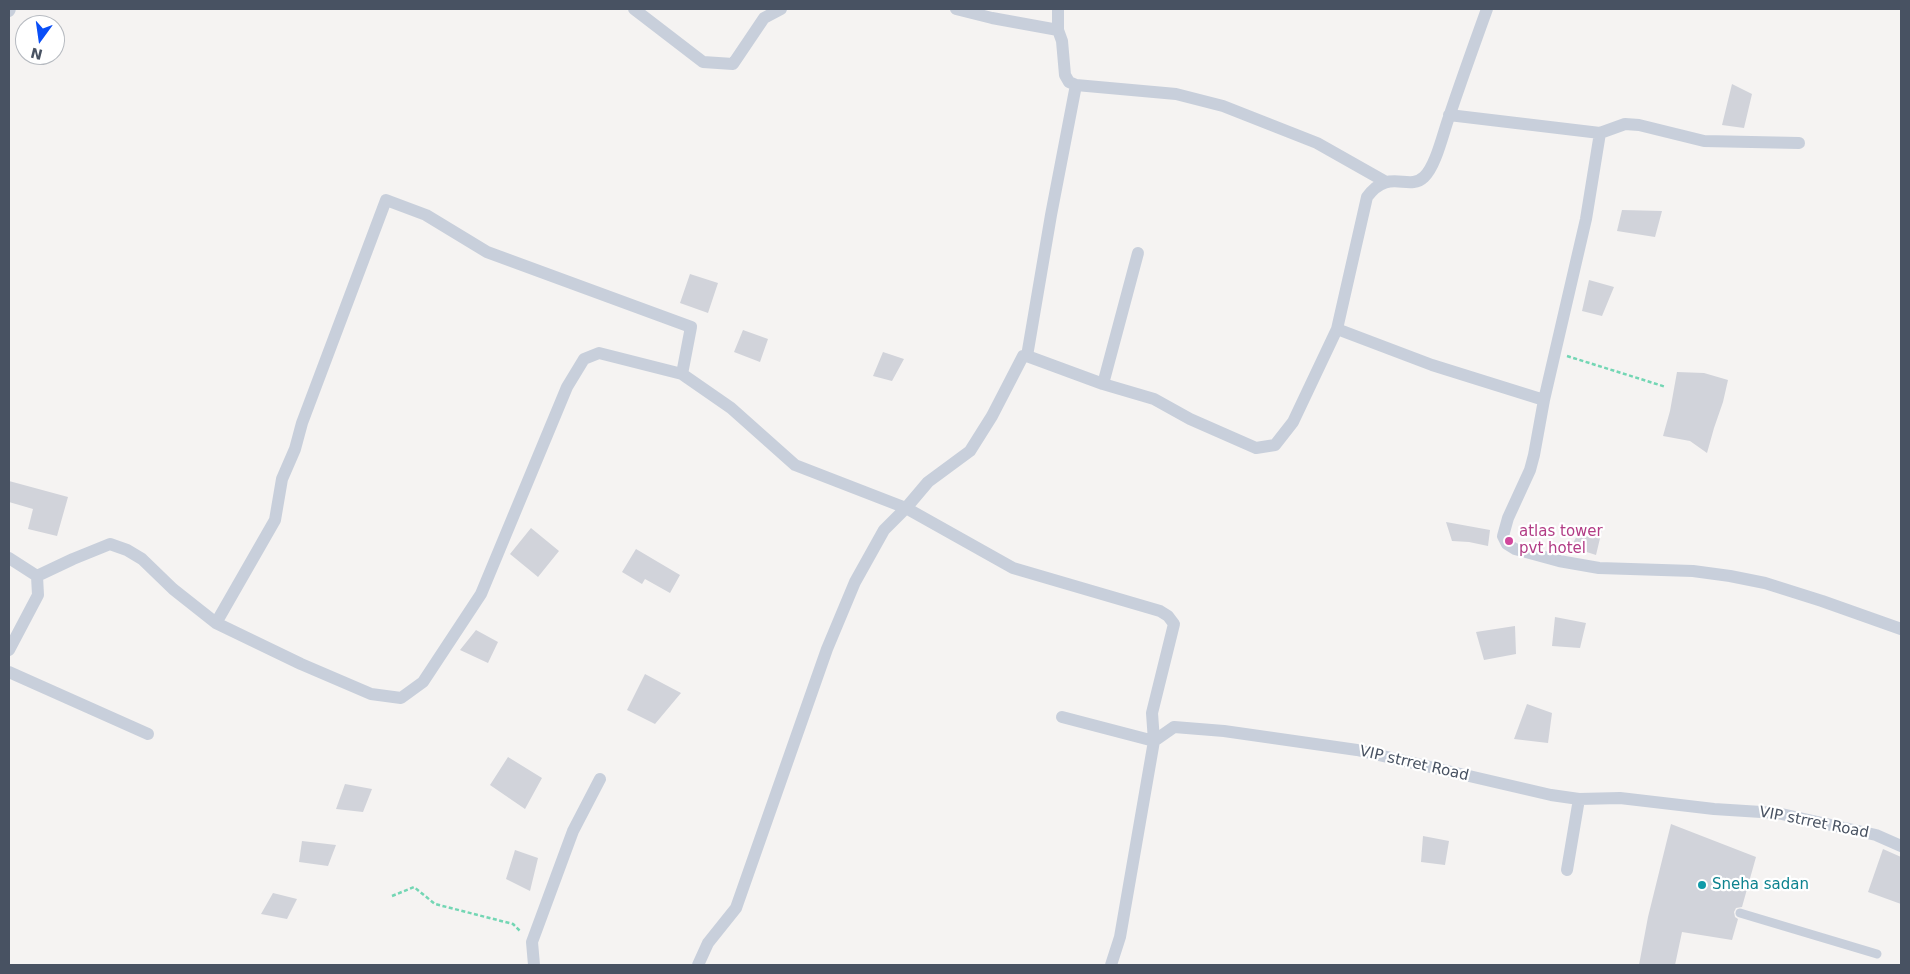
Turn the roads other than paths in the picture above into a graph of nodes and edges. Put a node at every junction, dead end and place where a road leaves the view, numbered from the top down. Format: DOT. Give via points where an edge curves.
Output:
graph roads {
  1 [pos="634,9"];
  2 [pos="781,9"];
  3 [pos="956,9"];
  4 [pos="1058,9"];
  5 [pos="1487,9"];
  6 [pos="1058,30"];
  7 [pos="1076,85"];
  8 [pos="1449,116"];
  9 [pos="1600,133"];
  10 [pos="1799,143"];
  11 [pos="1386,182"];
  12 [pos="1138,253"];
  13 [pos="1337,329"];
  14 [pos="1027,356"];
  15 [pos="682,374"];
  16 [pos="1104,384"];
  17 [pos="1544,400"];
  18 [pos="906,508"];
  19 [pos="9,558"];
  20 [pos="37,576"];
  21 [pos="216,623"];
  22 [pos="1901,629"];
  23 [pos="9,650"];
  24 [pos="9,672"];
  25 [pos="1062,717"];
  26 [pos="148,734"];
  27 [pos="1154,741"];
  28 [pos="600,779"];
  29 [pos="1579,799"];
  30 [pos="1901,846"];
  31 [pos="1567,870"];
  32 [pos="1740,913"];
  33 [pos="1877,954"];
  34 [pos="534,965"];
  35 [pos="698,965"];
  36 [pos="1111,965"];
  1 -- 2 [label="street" via="703,62 733,64 764,18"];
  3 -- 6 [label="street"];
  4 -- 6 [label="street"];
  5 -- 8 [label="street"];
  6 -- 7 [label="street" via="1065,75"];
  7 -- 11 [label="street" via="1176,94 1223,106 1317,143"];
  7 -- 14 [label="street"];
  8 -- 9 [label="street"];
  8 -- 11 [label="street" via="1437,152 1424,177 1414,182"];
  9 -- 10 [label="street" via="1625,124 1704,141"];
  9 -- 17 [label="street" via="1586,219"];
  11 -- 13 [label="street" via="1374,187 1367,197"];
  12 -- 16 [label="street"];
  13 -- 16 [label="street" via="1292,422 1275,445 1256,448 1190,419 1154,398"];
  13 -- 17 [label="street" via="1432,365"];
  14 -- 16 [label="street"];
  14 -- 18 [label="street" via="1023,356 970,451 928,482"];
  15 -- 18 [label="street" via="731,408 795,465"];
  15 -- 21 [label="street" via="599,352 584,359 567,387 481,594 423,682 400,698 371,694"];
  15 -- 21 [label="street" via="691,327 487,252 426,215 386,200 282,479 275,520"];
  17 -- 22 [label="street" via="1530,470 1503,536 1507,544 1559,561 1599,568 1693,571 1738,578 1822,601"];
  18 -- 27 [label="street" via="1013,568 1143,605 1168,616 1174,624 1152,713"];
  18 -- 35 [label="street" via="884,530 855,582 827,649 736,908 708,943"];
  19 -- 20 [label="street"];
  20 -- 21 [label="street" via="110,544 142,559"];
  20 -- 23 [label="street" via="38,594"];
  24 -- 26 [label="street"];
  25 -- 27 [label="street"];
  27 -- 29 [label="street, VIP strret Road" via="1174,727 1347,748 1508,786"];
  27 -- 36 [label="street" via="1120,937"];
  28 -- 34 [label="street" via="573,831 532,942"];
  29 -- 30 [label="street, VIP strret Road" via="1620,798 1777,813 1876,835"];
  29 -- 31 [label="street"];
  32 -- 33 [label="street"];
}
